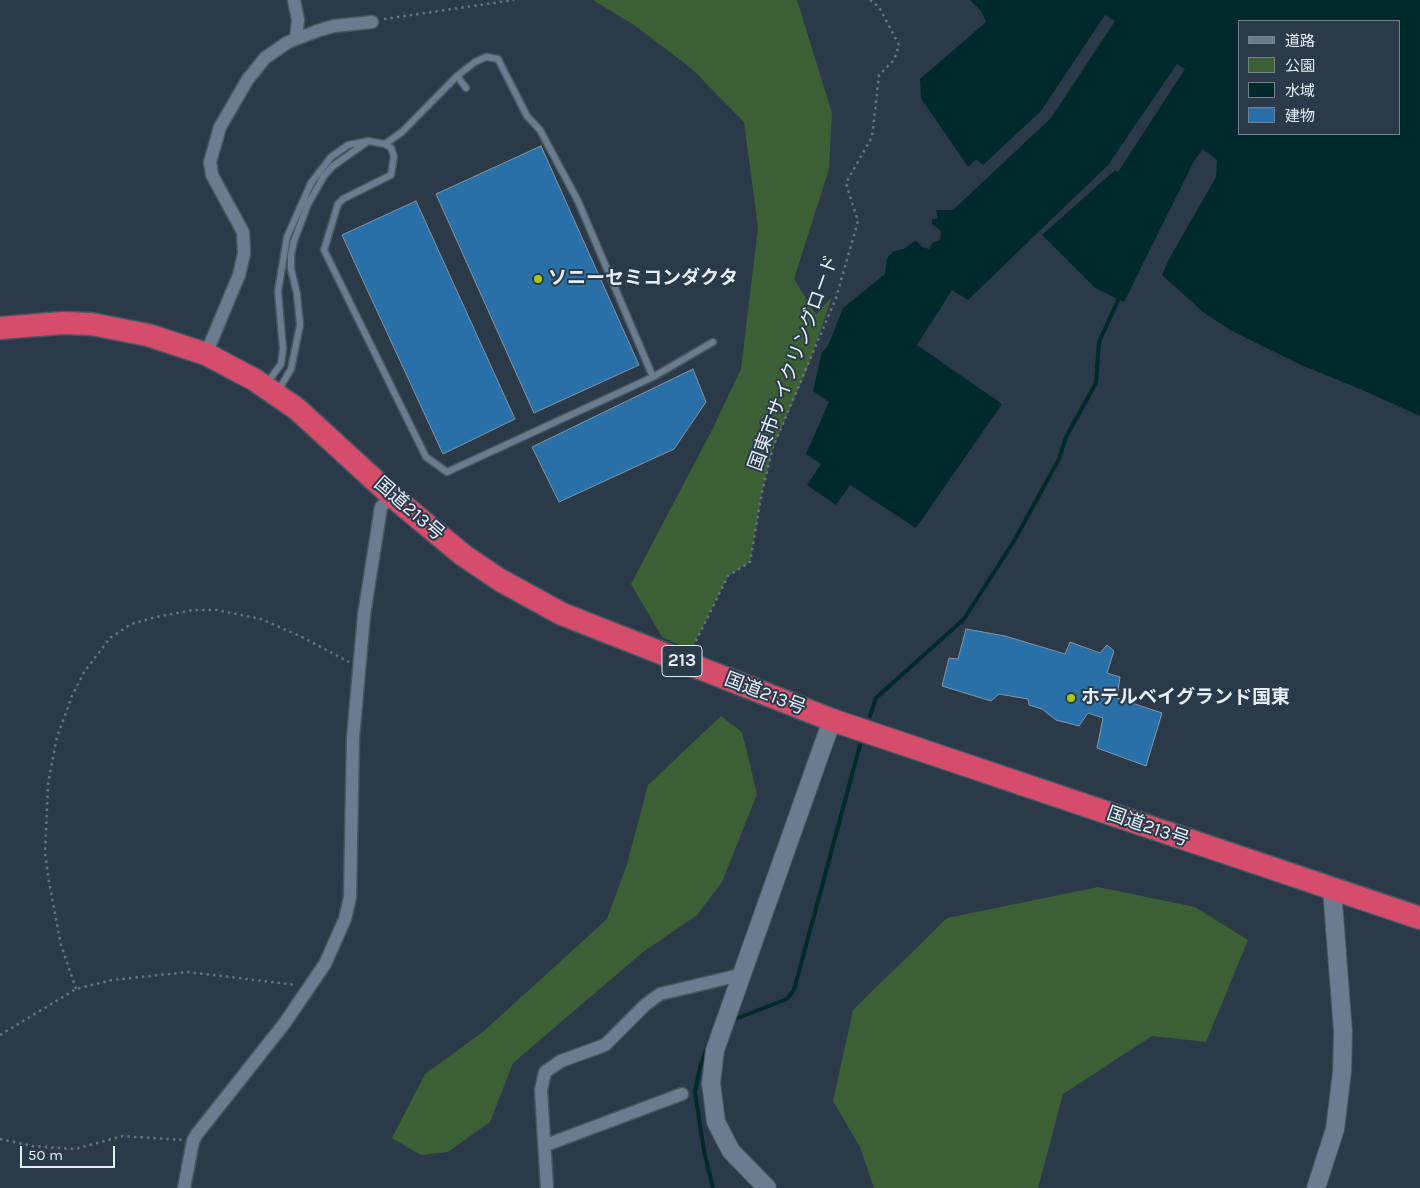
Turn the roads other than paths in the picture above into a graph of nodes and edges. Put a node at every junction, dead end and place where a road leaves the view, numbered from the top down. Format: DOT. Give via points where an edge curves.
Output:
graph roads {
  1 [pos="294,0"];
  2 [pos="375,21"];
  3 [pos="296,38"];
  4 [pos="457,76"];
  5 [pos="466,88"];
  6 [pos="368,142"];
  7 [pos="385,144"];
  8 [pos="0,328"];
  9 [pos="713,342"];
  10 [pos="206,354"];
  11 [pos="653,377"];
  12 [pos="271,390"];
  13 [pos="392,496"];
  14 [pos="832,720"];
  15 [pos="1332,889"];
  16 [pos="1420,918"];
  17 [pos="740,975"];
  18 [pos="682,1094"];
  19 [pos="546,1145"];
  20 [pos="184,1188"];
  21 [pos="547,1188"];
  22 [pos="767,1188"];
  23 [pos="1316,1188"];
  1 -- 3 [label="street" via="298,20"];
  2 -- 3 [label="street" via="334,26"];
  3 -- 10 [label="street" via="265,58 248,78 214,142 210,162 212,174 243,232 244,254 239,275"];
  4 -- 5 [label="lane"];
  4 -- 7 [label="lane" via="402,132"];
  4 -- 11 [label="lane" via="486,57 498,59 527,116 540,130 578,201"];
  6 -- 7 [label="lane"];
  6 -- 12 [label="lane" via="333,166 308,204 291,255 300,325 298,341 291,369"];
  6 -- 12 [label="lane" via="348,144 330,157 311,183 287,237 278,291 283,349"];
  7 -- 11 [label="lane" via="394,156 392,175 338,204 324,250 426,457 447,472"];
  8 -- 10 [label="highway, 国道213号 / 213" via="52,323 90,324 148,336"];
  9 -- 11 [label="lane"];
  10 -- 12 [label="highway, 国道213号 / 213"];
  12 -- 13 [label="highway, 国道213号 / 213" via="330,438"];
  13 -- 14 [label="highway, 国道213号 / 213" via="463,555 500,580 562,614"];
  13 -- 20 [label="street" via="380,507 364,615 353,738 348,908 325,964 310,987 193,1141"];
  14 -- 15 [label="highway, 国道213号 / 213"];
  14 -- 17 [label="street"];
  15 -- 16 [label="highway, 国道213号 / 213"];
  15 -- 23 [label="street" via="1343,1032 1342,1079 1335,1129"];
  17 -- 19 [label="street" via="660,994 605,1045 552,1066 545,1072 542,1080"];
  17 -- 22 [label="street" via="715,1050 711,1083 716,1122 731,1151"];
  18 -- 19 [label="street"];
  19 -- 21 [label="street"];
}
